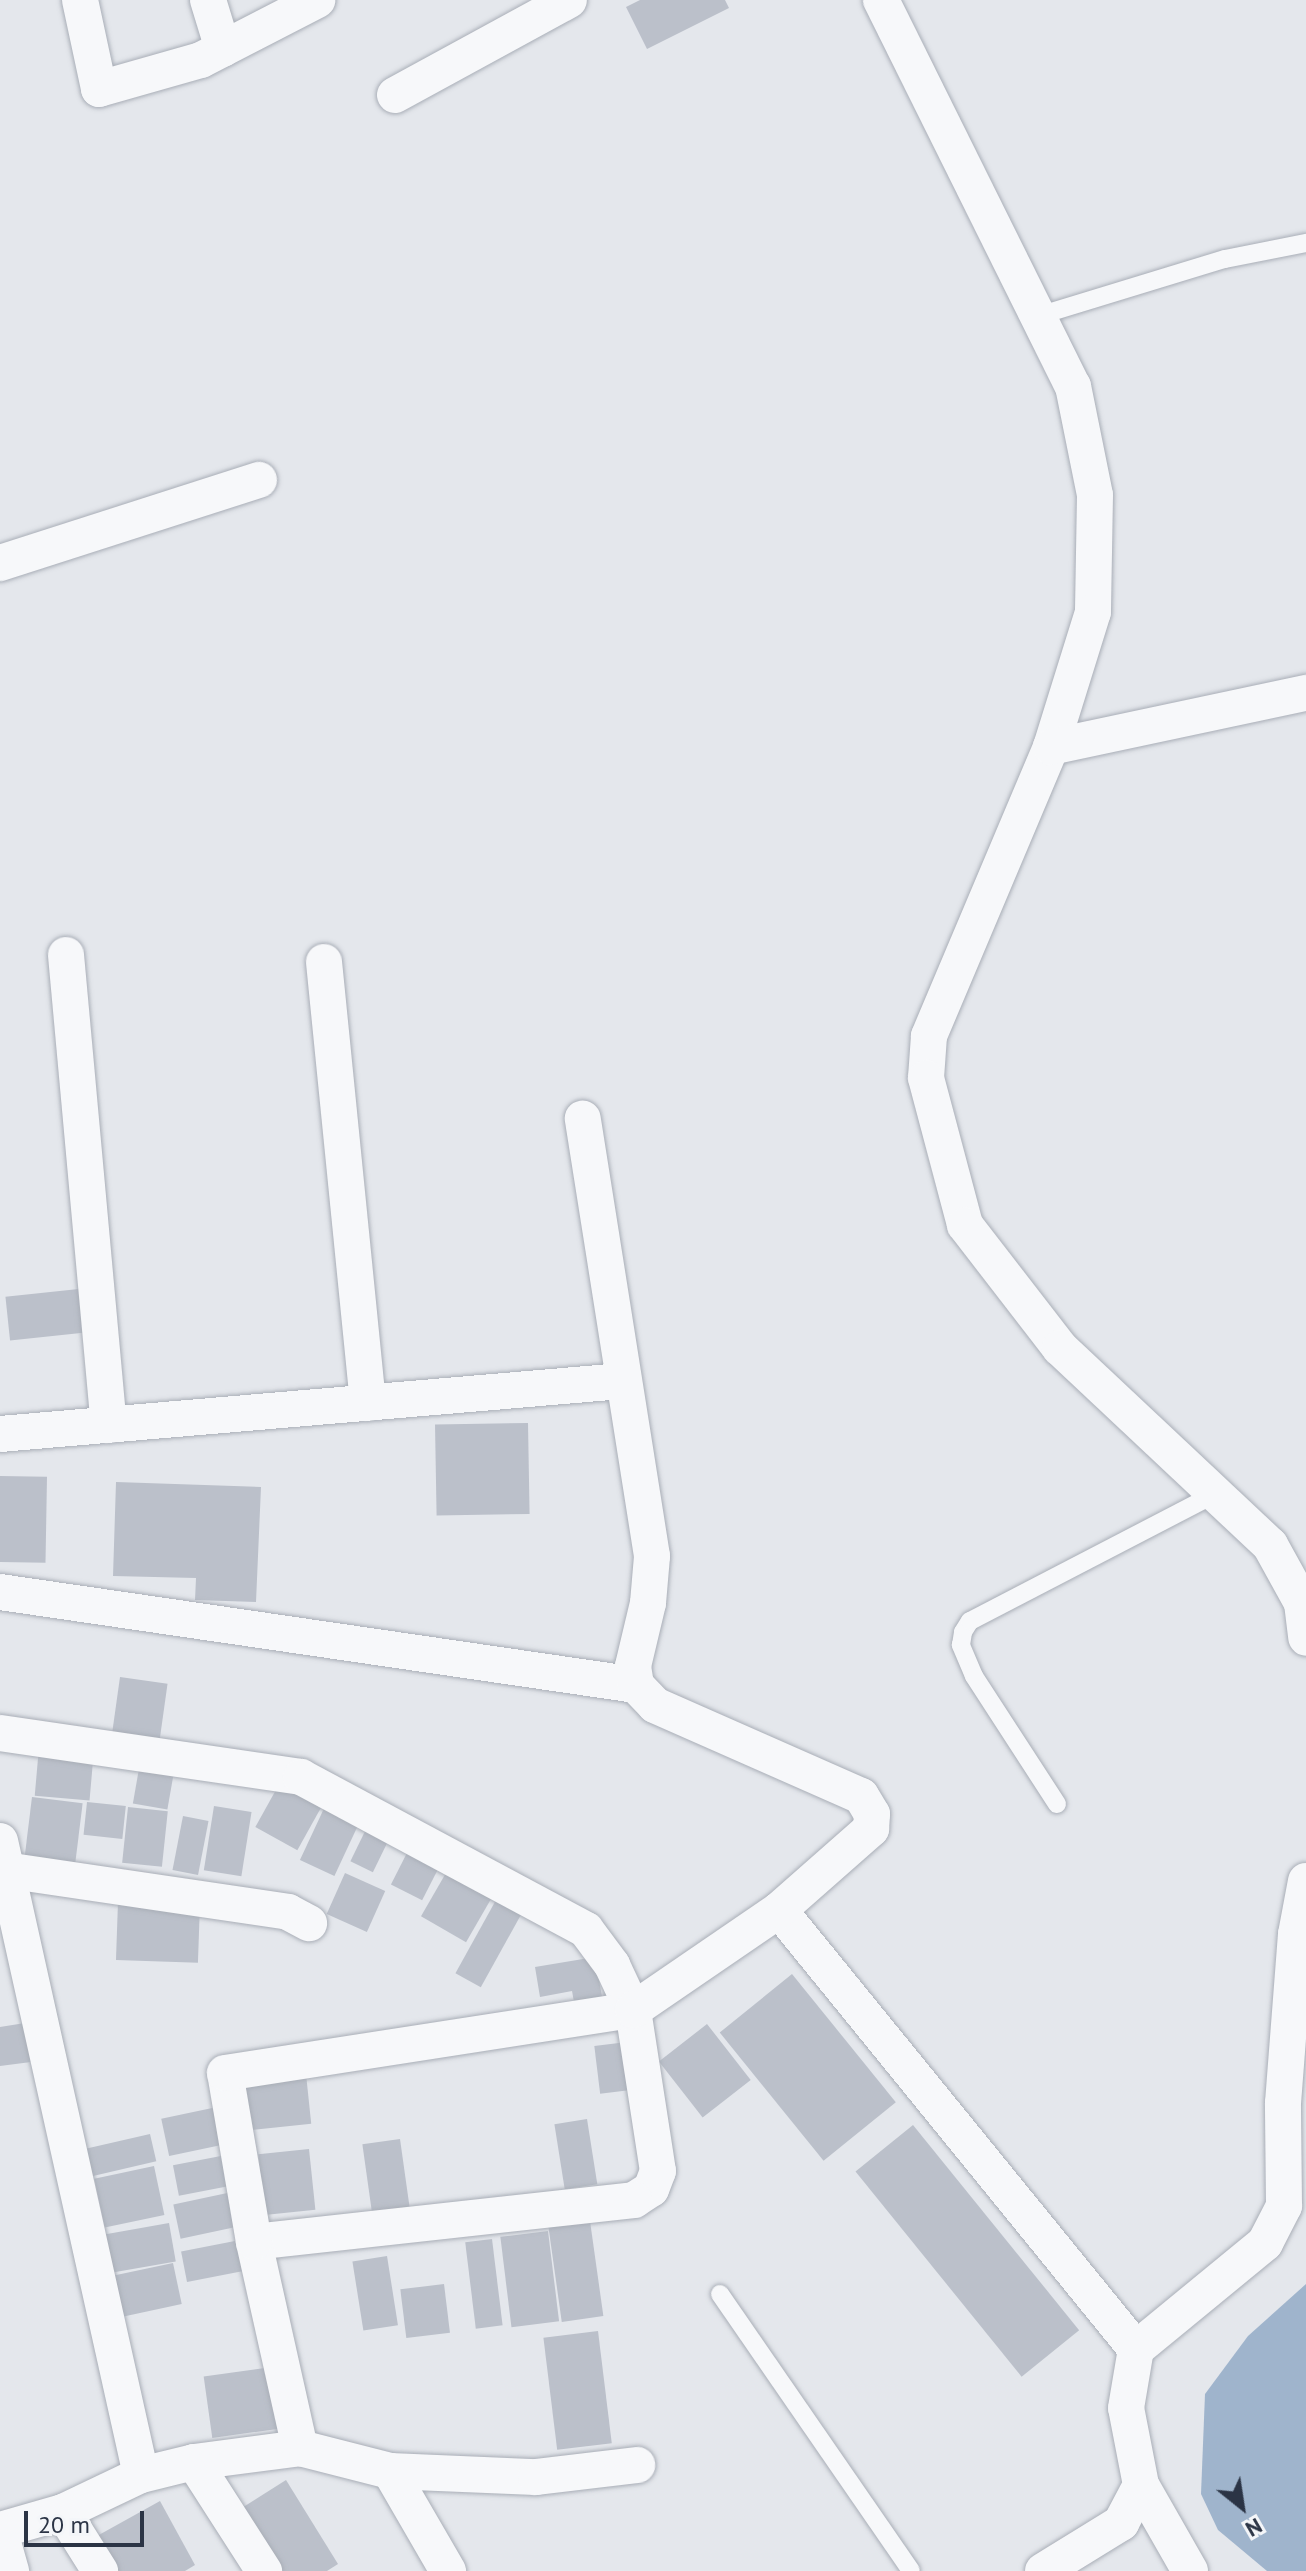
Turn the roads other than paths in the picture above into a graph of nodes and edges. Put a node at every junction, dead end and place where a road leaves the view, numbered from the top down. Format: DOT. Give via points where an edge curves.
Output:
graph roads {
  1 [pos="80,0"];
  2 [pos="208,0"];
  3 [pos="317,0"];
  4 [pos="569,0"];
  5 [pos="881,0"];
  6 [pos="223,49"];
  7 [pos="395,95"];
  8 [pos="1306,243"];
  9 [pos="1038,316"];
  10 [pos="259,480"];
  11 [pos="0,563"];
  12 [pos="1306,693"];
  13 [pos="1051,747"];
  14 [pos="66,955"];
  15 [pos="324,962"];
  16 [pos="583,1118"];
  17 [pos="622,1381"];
  18 [pos="368,1403"];
  19 [pos="109,1425"];
  20 [pos="0,1434"];
  21 [pos="1215,1494"];
  22 [pos="0,1592"];
  23 [pos="1304,1604"];
  24 [pos="1306,1638"];
  25 [pos="636,1685"];
  26 [pos="0,1733"];
  27 [pos="1057,1804"];
  28 [pos="3,1856"];
  29 [pos="1306,1881"];
  30 [pos="779,1910"];
  31 [pos="309,1923"];
  32 [pos="1301,1936"];
  33 [pos="633,2010"];
  34 [pos="254,2242"];
  35 [pos="720,2294"];
  36 [pos="1136,2349"];
  37 [pos="300,2448"];
  38 [pos="194,2462"];
  39 [pos="637,2465"];
  40 [pos="390,2471"];
  41 [pos="141,2475"];
  42 [pos="1141,2485"];
  43 [pos="63,2512"];
  44 [pos="0,2531"];
  45 [pos="11,2571"];
  46 [pos="100,2571"];
  47 [pos="264,2571"];
  48 [pos="448,2571"];
  49 [pos="911,2571"];
  50 [pos="1043,2571"];
  51 [pos="1190,2571"];
  1 -- 6 [label="street" via="99,89"];
  2 -- 6 [label="street"];
  3 -- 6 [label="street"];
  4 -- 7 [label="street"];
  5 -- 9 [label="street"];
  8 -- 9 [label="lane" via="1225,259"];
  9 -- 13 [label="street" via="1073,386 1095,495 1093,612"];
  10 -- 11 [label="street"];
  12 -- 13 [label="street"];
  13 -- 21 [label="street" via="929,1036 926,1078 965,1225 1060,1348"];
  14 -- 19 [label="street"];
  15 -- 18 [label="street"];
  16 -- 17 [label="street"];
  17 -- 18 [label="street"];
  17 -- 25 [label="street" via="652,1556 648,1603 633,1666"];
  18 -- 19 [label="street"];
  19 -- 20 [label="street"];
  21 -- 23 [label="street" via="1270,1545"];
  21 -- 27 [label="lane" via="970,1621 963,1632 961,1645 974,1676"];
  22 -- 25 [label="street"];
  23 -- 24 [label="street"];
  25 -- 30 [label="street" via="655,1705 861,1796 872,1814 871,1829"];
  26 -- 33 [label="street" via="301,1777 586,1930 602,1948"];
  28 -- 31 [label="street" via="288,1912"];
  28 -- 41 [label="street"];
  29 -- 32 [label="street"];
  30 -- 33 [label="street"];
  30 -- 36 [label="street"];
  32 -- 36 [label="street" via="1283,2103 1284,2206 1265,2243"];
  33 -- 34 [label="street" via="225,2073"];
  33 -- 34 [label="street" via="658,2171 651,2189 634,2200"];
  34 -- 37 [label="street"];
  35 -- 49 [label="lane"];
  36 -- 42 [label="street" via="1126,2408"];
  37 -- 38 [label="street"];
  37 -- 40 [label="street"];
  38 -- 41 [label="street"];
  38 -- 47 [label="street"];
  39 -- 40 [label="street" via="536,2477"];
  40 -- 48 [label="street"];
  41 -- 43 [label="street"];
  42 -- 50 [label="street" via="1121,2523"];
  42 -- 51 [label="street"];
  43 -- 44 [label="street"];
  43 -- 46 [label="street"];
  44 -- 45 [label="street"];
}
